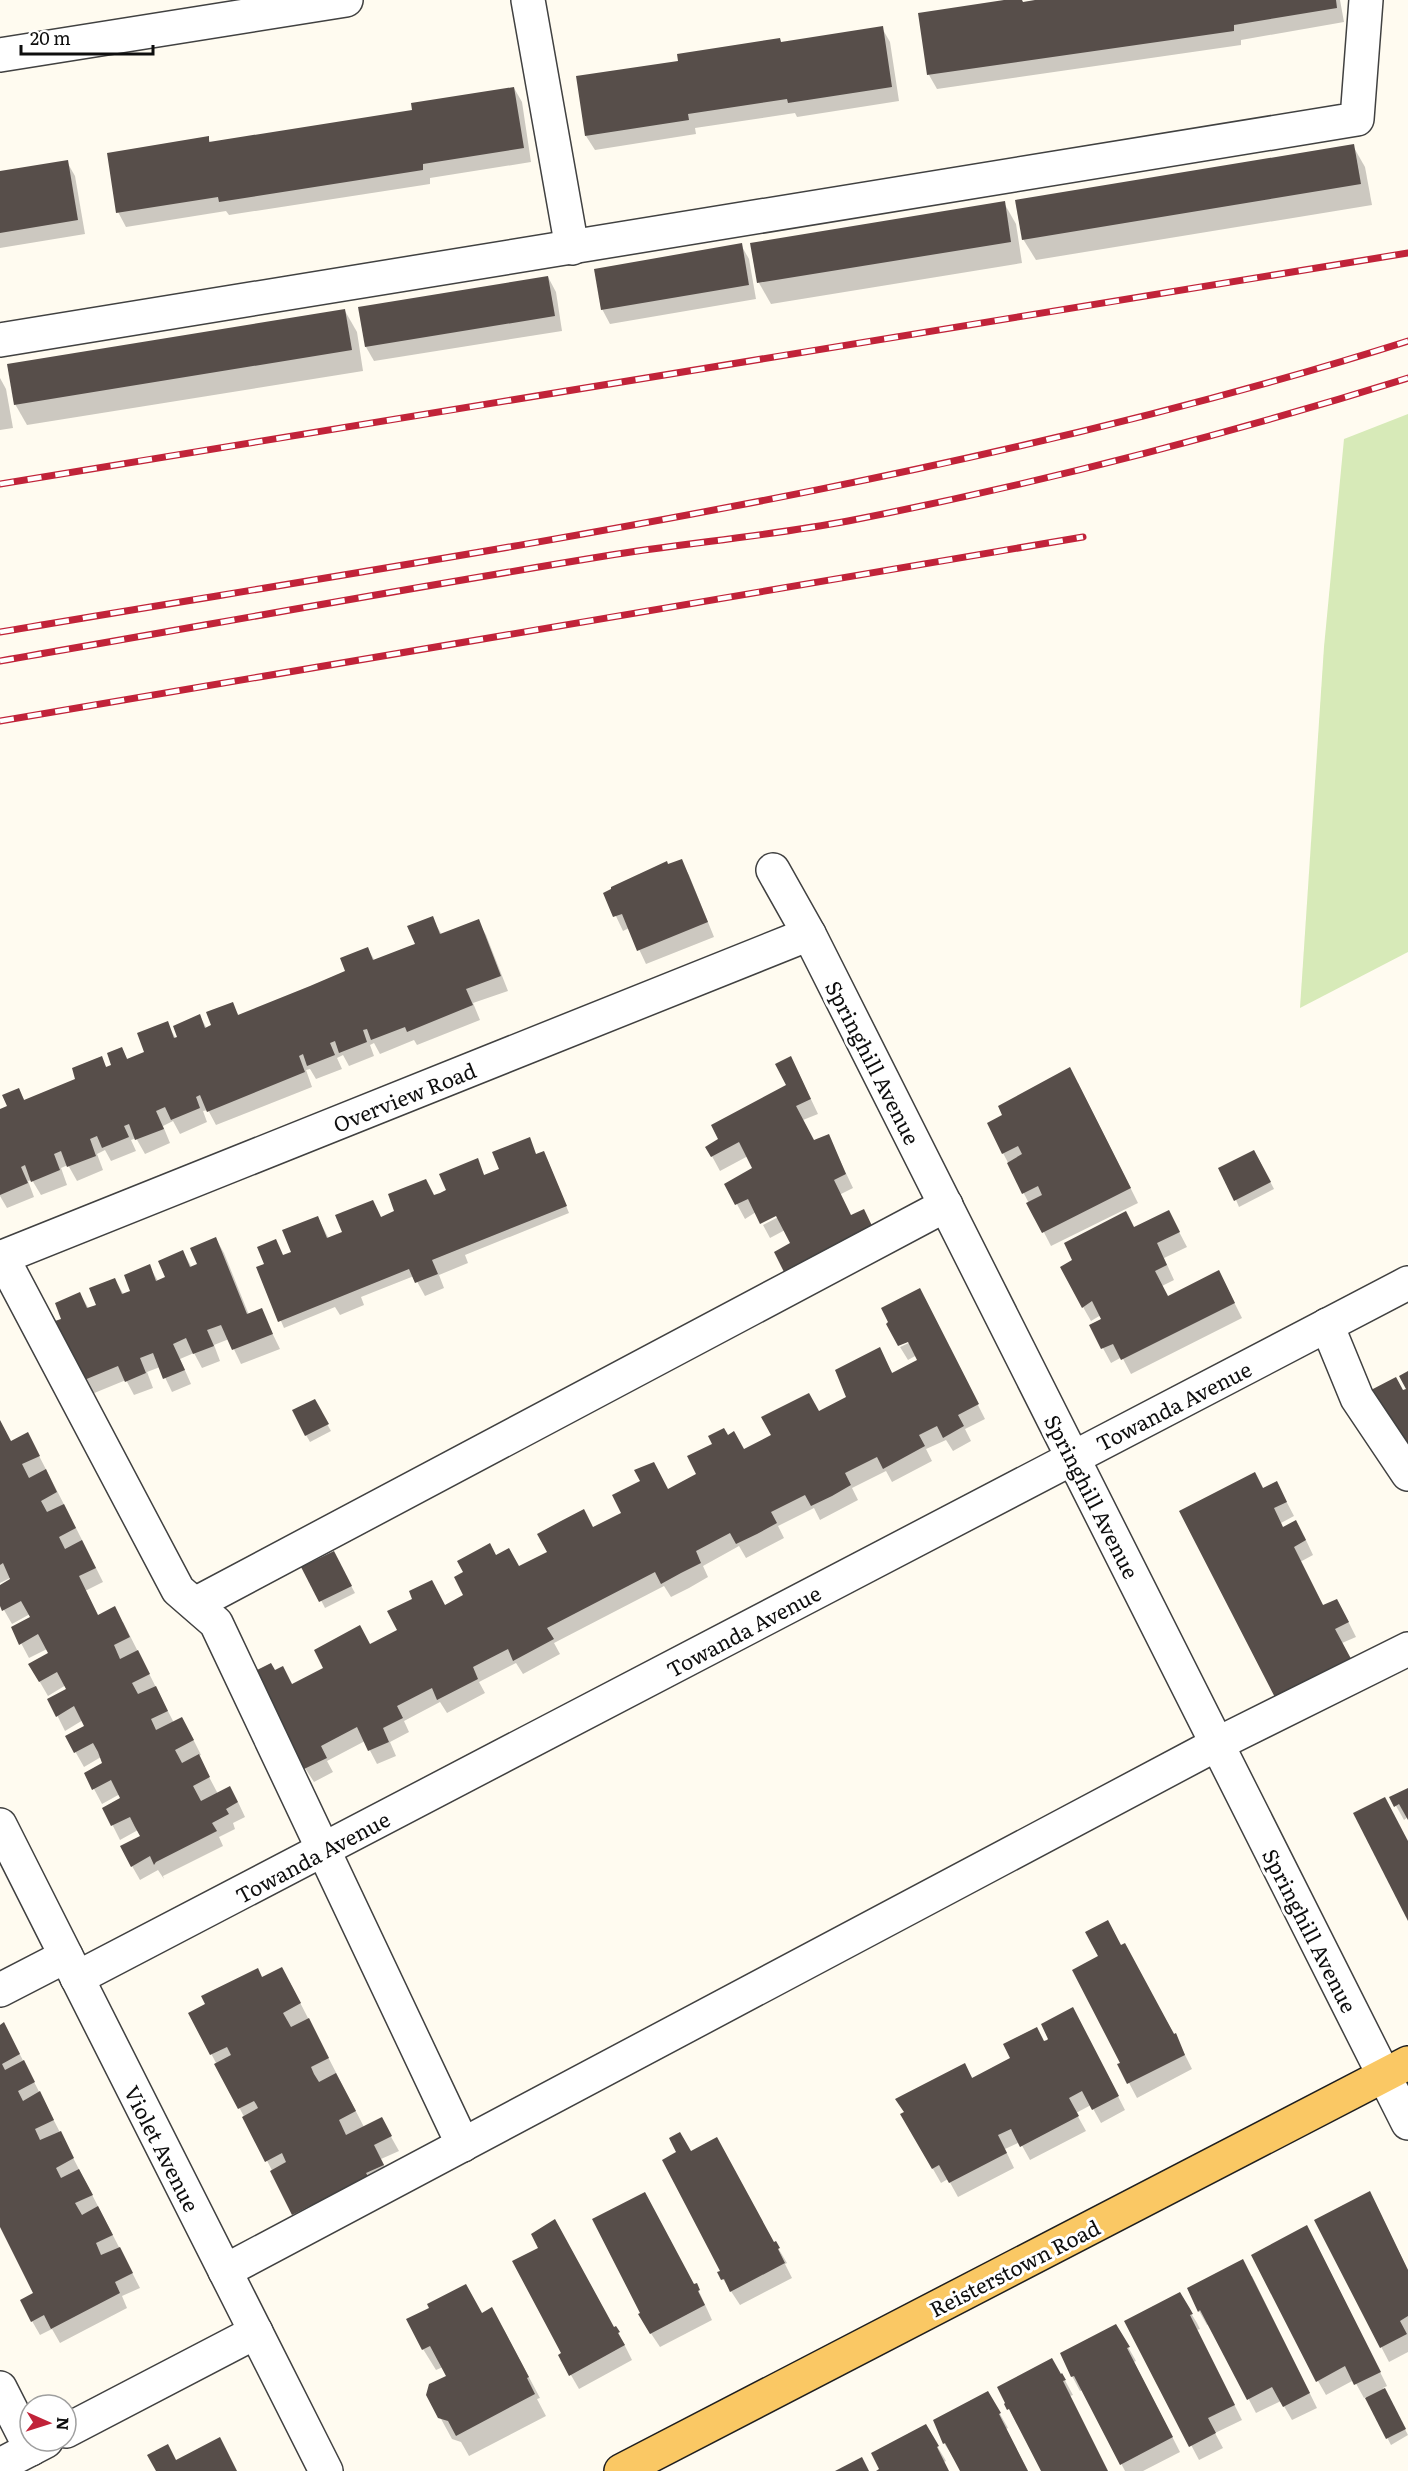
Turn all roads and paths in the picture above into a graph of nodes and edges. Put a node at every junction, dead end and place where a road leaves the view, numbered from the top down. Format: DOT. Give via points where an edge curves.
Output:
graph roads {
  1 [pos="346,0"];
  2 [pos="528,0"];
  3 [pos="1366,0"];
  4 [pos="0,56"];
  5 [pos="573,248"];
  6 [pos="0,340"];
  7 [pos="773,870"];
  8 [pos="809,934"];
  9 [pos="946,1205"];
  10 [pos="1,1257"];
  11 [pos="1408,1283"];
  12 [pos="1327,1326"];
  13 [pos="1074,1457"];
  14 [pos="1408,1474"];
  15 [pos="195,1604"];
  16 [pos="1408,1649"];
  17 [pos="1217,1744"];
  18 [pos="0,1825"];
  19 [pos="324,1850"];
  20 [pos="72,1967"];
  21 [pos="0,1990"];
  22 [pos="1396,2069"];
  23 [pos="1408,2123"];
  24 [pos="463,2145"];
  25 [pos="225,2271"];
  26 [pos="255,2332"];
  27 [pos="0,2388"];
  28 [pos="18,2414"];
  29 [pos="78,2425"];
  30 [pos="23,2453"];
  31 [pos="0,2465"];
  32 [pos="326,2471"];
  33 [pos="621,2471"];
  1 -- 4 [label="street"];
  2 -- 5 [label="street"];
  3 -- 5 [label="street" via="1357,119"];
  5 -- 6 [label="street"];
  7 -- 8 [label="street, Springhill Avenue"];
  8 -- 9 [label="street, Springhill Avenue"];
  8 -- 10 [label="street, Overview Road"];
  9 -- 13 [label="street, Springhill Avenue"];
  9 -- 15 [label="street"];
  10 -- 15 [label="street" via="178,1590"];
  11 -- 12 [label="street, Towanda Avenue"];
  12 -- 13 [label="street, Towanda Avenue"];
  12 -- 14 [label="street" via="1357,1398"];
  13 -- 17 [label="street, Springhill Avenue"];
  13 -- 19 [label="street, Towanda Avenue"];
  15 -- 19 [label="street" via="216,1623"];
  16 -- 17 [label="street"];
  17 -- 22 [label="street, Springhill Avenue"];
  17 -- 24 [label="street"];
  18 -- 20 [label="street, Violet Avenue"];
  19 -- 20 [label="street, Towanda Avenue"];
  19 -- 24 [label="street"];
  20 -- 21 [label="street, Towanda Avenue"];
  20 -- 25 [label="street, Violet Avenue"];
  22 -- 23 [label="street, Springhill Avenue"];
  22 -- 33 [label="main road, Reisterstown Road"];
  24 -- 25 [label="street"];
  25 -- 26 [label="street, Violet Avenue"];
  26 -- 29 [label="street"];
  26 -- 32 [label="street, Violet Avenue"];
  27 -- 28 [label="street"];
  30 -- 31 [label="street"];
}
